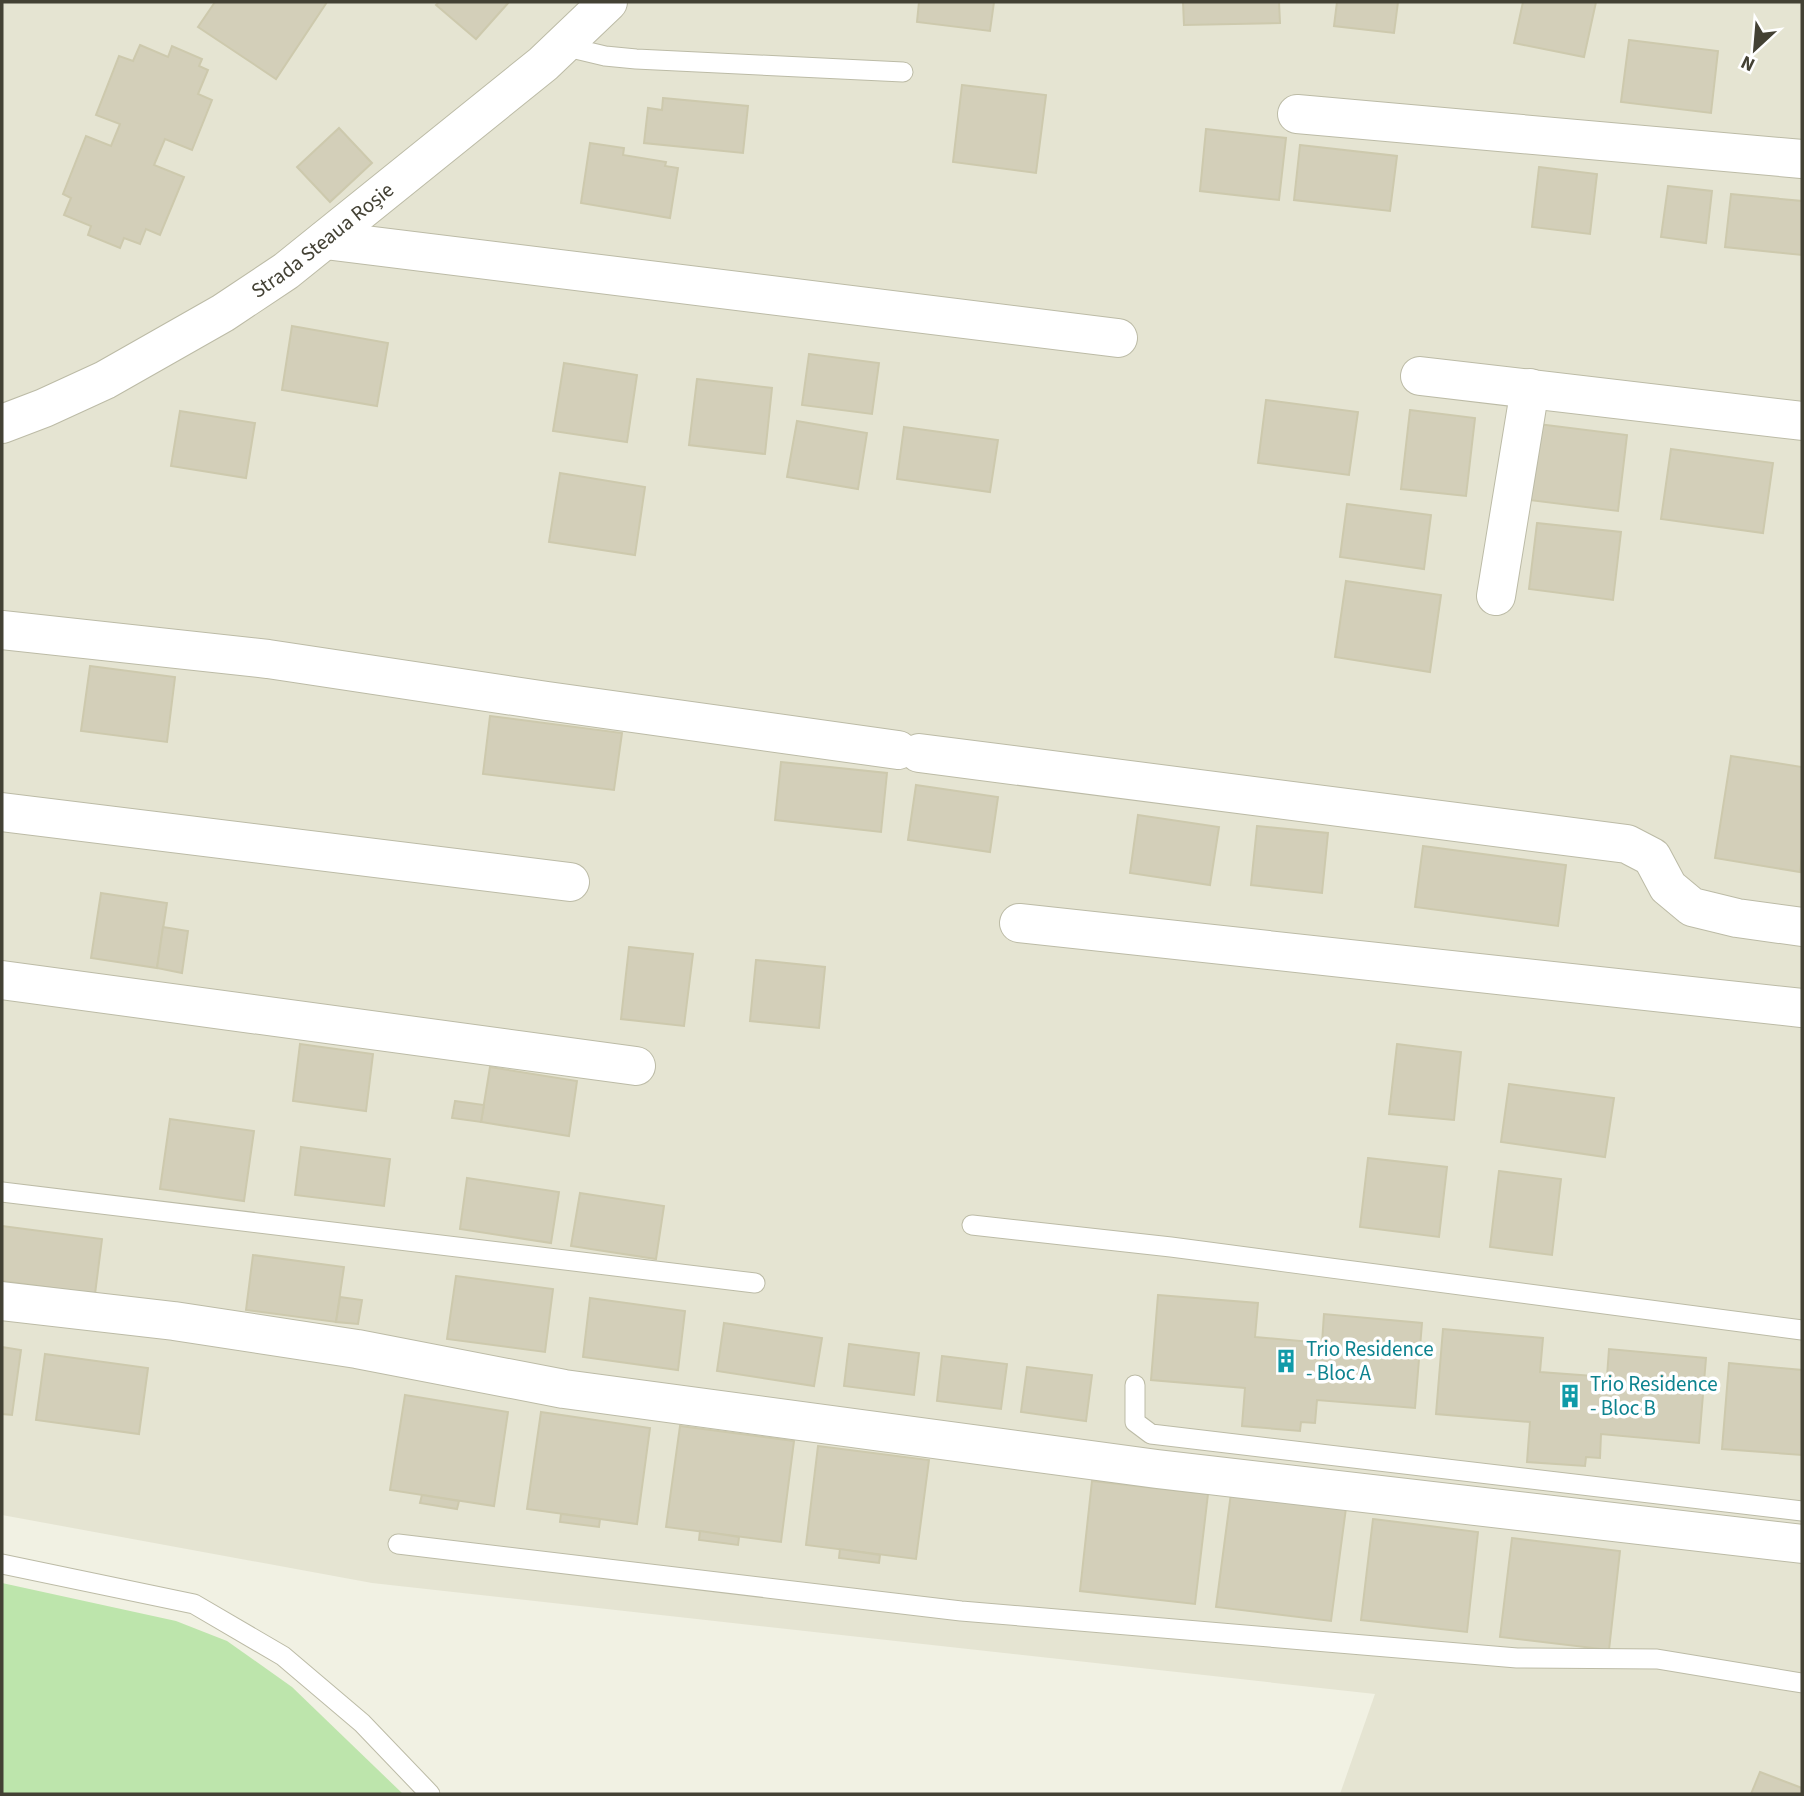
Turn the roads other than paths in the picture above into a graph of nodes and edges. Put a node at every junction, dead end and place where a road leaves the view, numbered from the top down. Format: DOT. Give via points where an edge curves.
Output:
graph roads {
  1 [pos="608,2"];
  2 [pos="563,46"];
  3 [pos="903,72"];
  4 [pos="1297,114"];
  5 [pos="1802,159"];
  6 [pos="325,240"];
  7 [pos="1118,338"];
  8 [pos="1420,376"];
  9 [pos="1530,388"];
  10 [pos="1802,421"];
  11 [pos="2,424"];
  12 [pos="1496,596"];
  13 [pos="2,630"];
  14 [pos="2,812"];
  15 [pos="570,882"];
  16 [pos="1019,923"];
  17 [pos="1802,927"];
  18 [pos="2,980"];
  19 [pos="1802,1008"];
  20 [pos="636,1066"];
  21 [pos="2,1192"];
  22 [pos="972,1225"];
  23 [pos="755,1283"];
  24 [pos="2,1301"];
  25 [pos="1802,1330"];
  26 [pos="1135,1385"];
  27 [pos="1802,1511"];
  28 [pos="1802,1544"];
  29 [pos="398,1545"];
  30 [pos="2,1564"];
  31 [pos="1802,1684"];
  32 [pos="430,1794"];
  1 -- 2 [label="street, Strada Steaua Roșie"];
  2 -- 3 [label="lane" via="636,59"];
  2 -- 6 [label="street, Strada Steaua Roșie"];
  4 -- 5 [label="street"];
  6 -- 7 [label="street"];
  6 -- 11 [label="street, Strada Steaua Roșie" via="223,313 105,380"];
  8 -- 9 [label="street"];
  9 -- 10 [label="street"];
  9 -- 12 [label="street"];
  13 -- 17 [label="street" via="268,659 908,751 1627,844 1653,857 1668,887 1692,907"];
  14 -- 15 [label="street"];
  16 -- 19 [label="street"];
  18 -- 20 [label="street"];
  21 -- 23 [label="lane"];
  22 -- 25 [label="lane"];
  24 -- 28 [label="street" via="356,1349 592,1393 1157,1469"];
  26 -- 27 [label="lane" via="1135,1422 1151,1434"];
  29 -- 31 [label="lane" via="961,1611 1517,1658 1657,1659"];
  30 -- 32 [label="lane" via="194,1604 283,1656 362,1723"];
}
